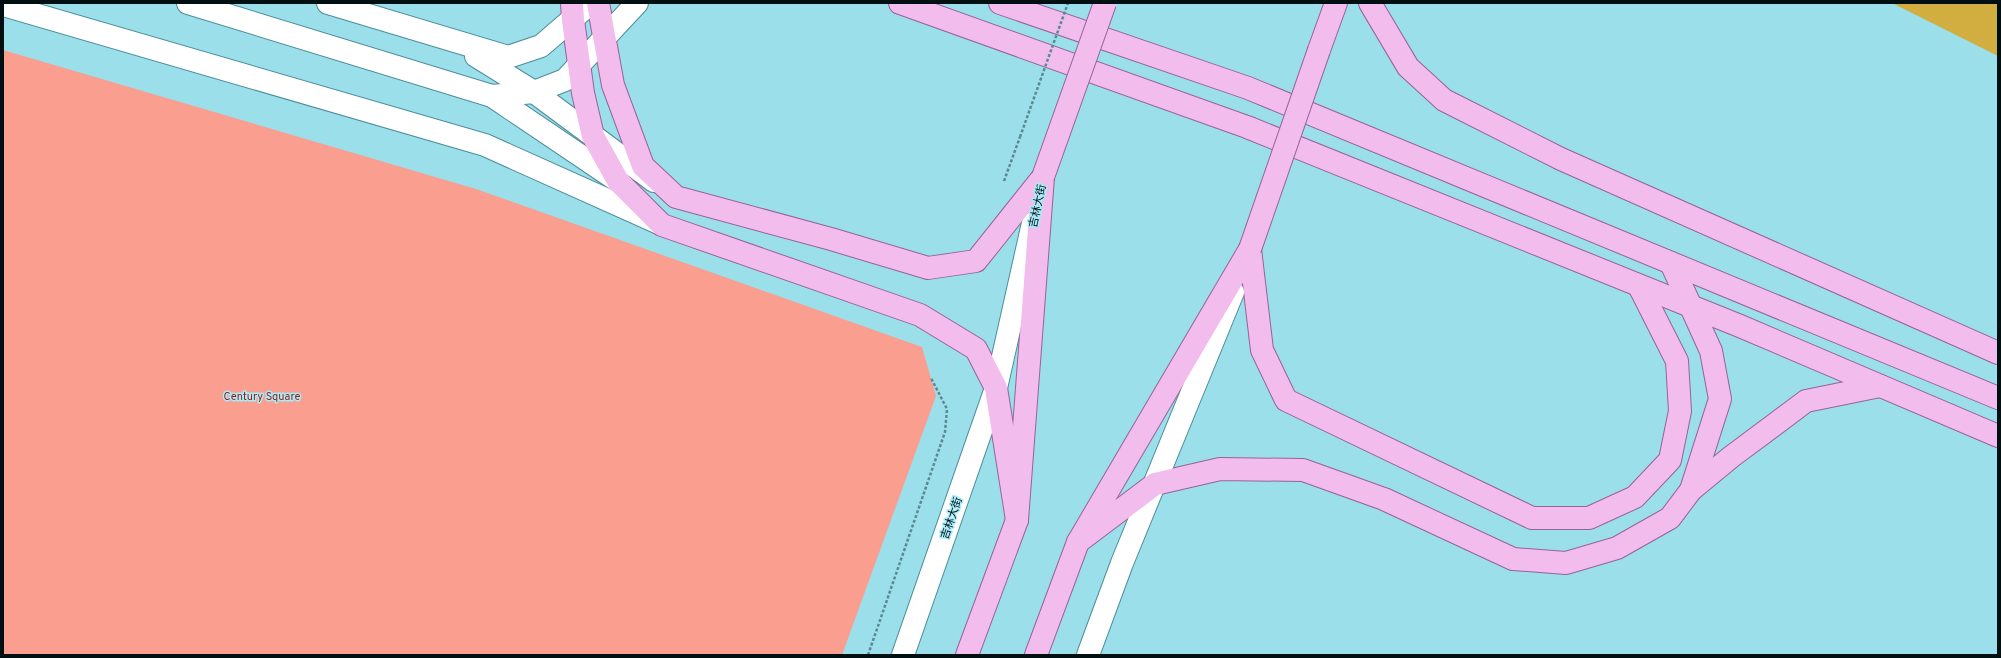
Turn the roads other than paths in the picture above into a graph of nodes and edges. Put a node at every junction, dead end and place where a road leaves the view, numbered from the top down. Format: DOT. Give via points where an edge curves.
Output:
graph roads {
  1 [pos="188,3"];
  2 [pos="328,3"];
  3 [pos="591,3"];
  4 [pos="598,3"];
  5 [pos="637,3"];
  6 [pos="900,3"];
  7 [pos="1000,3"];
  8 [pos="1105,3"];
  9 [pos="1336,3"];
  10 [pos="1370,3"];
  11 [pos="3,5"];
  12 [pos="573,11"];
  13 [pos="605,37"];
  14 [pos="450,40"];
  15 [pos="579,65"];
  16 [pos="534,92"];
  17 [pos="492,96"];
  18 [pos="593,136"];
  19 [pos="1043,177"];
  20 [pos="618,181"];
  21 [pos="676,197"];
  22 [pos="662,225"];
  23 [pos="1250,249"];
  24 [pos="1671,263"];
  25 [pos="1639,286"];
  26 [pos="1691,307"];
  27 [pos="1998,353"];
  28 [pos="1880,386"];
  29 [pos="996,388"];
  30 [pos="1998,398"];
  31 [pos="1998,436"];
  32 [pos="1154,484"];
  33 [pos="1691,490"];
  34 [pos="1017,520"];
  35 [pos="1078,542"];
  36 [pos="903,655"];
  37 [pos="967,655"];
  38 [pos="1036,655"];
  39 [pos="1088,655"];
  1 -- 17 [label="street"];
  2 -- 14 [label="street"];
  3 -- 12 [label="street"];
  4 -- 13 [label="main road"];
  5 -- 13 [label="street"];
  6 -- 25 [label="main road" via="1247,127"];
  7 -- 24 [label="main road" via="1248,88"];
  8 -- 19 [label="main road, bridge"];
  9 -- 23 [label="main road, bridge"];
  10 -- 27 [label="main road" via="1408,67 1444,100 1561,159"];
  11 -- 22 [label="street" via="485,145"];
  12 -- 14 [label="street" via="541,46 508,57"];
  12 -- 15 [label="main road"];
  13 -- 15 [label="street"];
  13 -- 21 [label="main road" via="613,85 643,166"];
  14 -- 16 [label="street"];
  15 -- 16 [label="street" via="565,80"];
  15 -- 18 [label="main road"];
  16 -- 17 [label="street"];
  16 -- 18 [label="street"];
  17 -- 20 [label="street"];
  18 -- 20 [label="main road"];
  18 -- 21 [label="street"];
  19 -- 21 [label="main road" via="976,261 928,268"];
  19 -- 29 [label="street, 吉林大街"];
  19 -- 34 [label="main road, 吉林大街"];
  20 -- 22 [label="main road"];
  22 -- 29 [label="main road" via="920,315 976,349"];
  23 -- 25 [label="main road" via="1262,350 1286,400 1532,518 1589,518 1635,497 1670,460 1680,411 1677,362"];
  23 -- 32 [label="street"];
  23 -- 35 [label="main road"];
  24 -- 26 [label="main road"];
  24 -- 30 [label="main road"];
  25 -- 26 [label="main road"];
  26 -- 28 [label="main road"];
  26 -- 33 [label="main road" via="1711,351 1720,399"];
  28 -- 31 [label="main road"];
  28 -- 33 [label="main road" via="1806,401"];
  29 -- 34 [label="main road"];
  29 -- 36 [label="street, 吉林大街"];
  32 -- 33 [label="main road" via="1220,469 1303,470 1384,499 1513,559 1566,564 1617,548 1670,518"];
  32 -- 35 [label="main road"];
  32 -- 39 [label="street"];
  34 -- 37 [label="main road, 吉林大街"];
  35 -- 38 [label="main road"];
}
